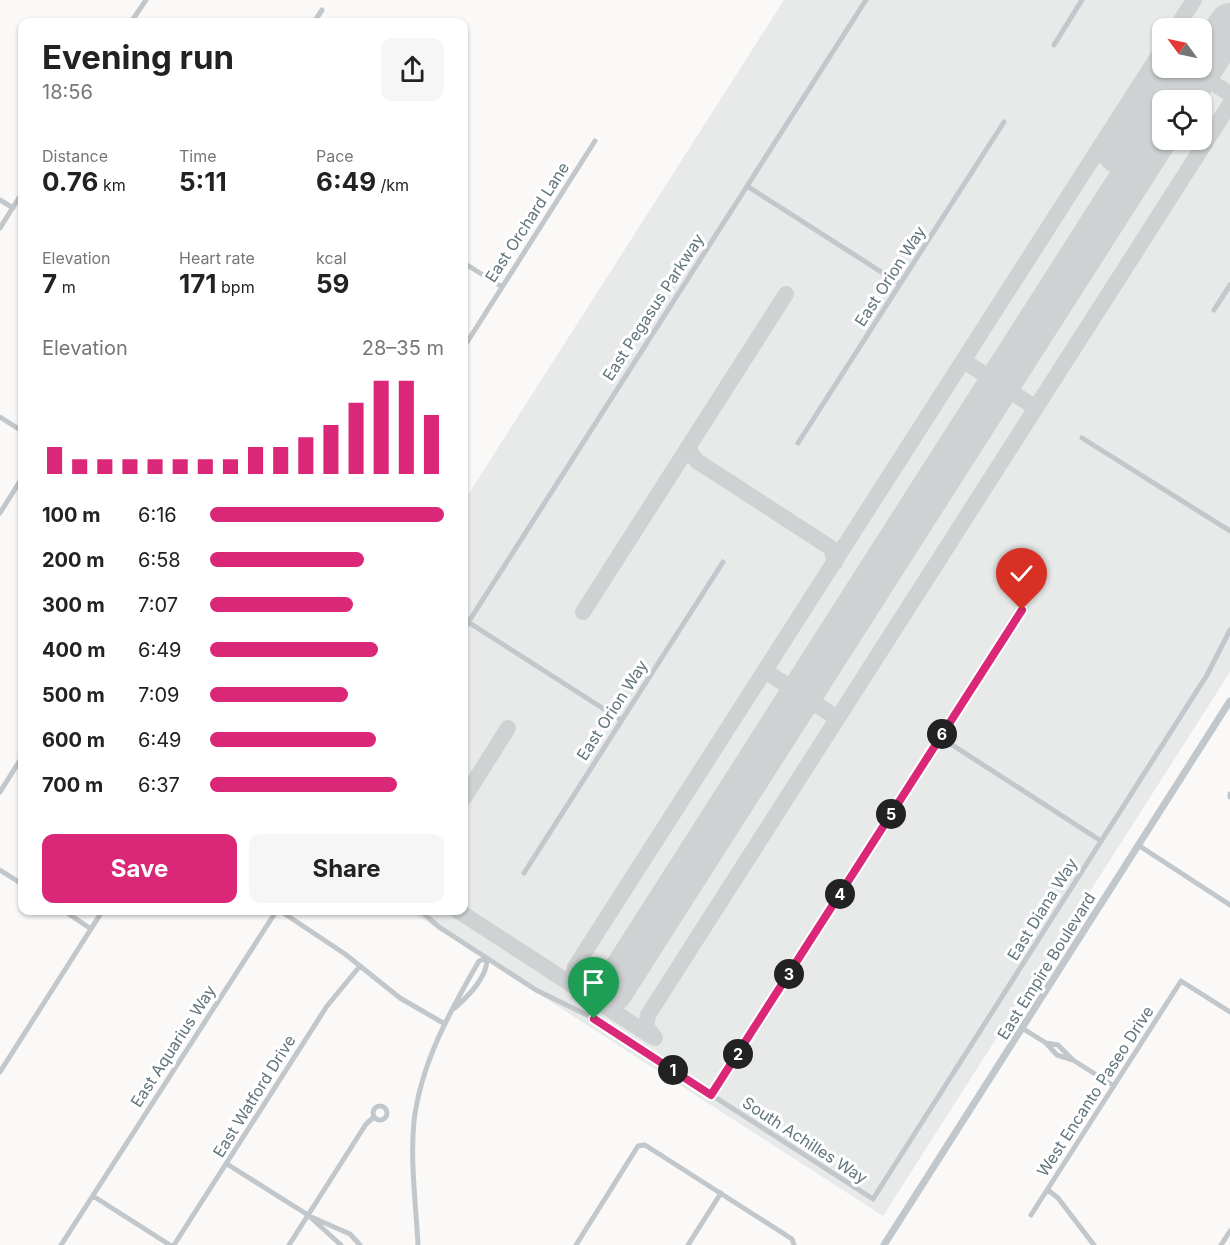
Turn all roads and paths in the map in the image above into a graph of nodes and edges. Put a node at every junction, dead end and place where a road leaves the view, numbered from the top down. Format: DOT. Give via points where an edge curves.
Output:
graph roads {
  1 [pos="146,0"];
  2 [pos="866,0"];
  3 [pos="1082,0"];
  4 [pos="322,10"];
  5 [pos="134,18"];
  6 [pos="317,18"];
  7 [pos="1053,45"];
  8 [pos="1004,122"];
  9 [pos="595,141"];
  10 [pos="747,186"];
  11 [pos="0,200"];
  12 [pos="18,200"];
  13 [pos="13,208"];
  14 [pos="0,228"];
  15 [pos="468,266"];
  16 [pos="900,284"];
  17 [pos="1230,285"];
  18 [pos="501,287"];
  19 [pos="1214,310"];
  20 [pos="468,341"];
  21 [pos="0,417"];
  22 [pos="18,428"];
  23 [pos="1082,438"];
  24 [pos="798,443"];
  25 [pos="18,484"];
  26 [pos="0,513"];
  27 [pos="1230,531"];
  28 [pos="723,562"];
  29 [pos="1022,610"];
  30 [pos="468,622"];
  31 [pos="1230,630"];
  32 [pos="1230,701"];
  33 [pos="621,720"];
  34 [pos="940,737"];
  35 [pos="18,763"];
  36 [pos="0,792"];
  37 [pos="1101,841"];
  38 [pos="1138,845"];
  39 [pos="0,870"];
  40 [pos="524,873"];
  41 [pos="18,881"];
  42 [pos="1230,905"];
  43 [pos="70,915"];
  44 [pos="100,915"];
  45 [pos="275,915"];
  46 [pos="285,915"];
  47 [pos="427,915"];
  48 [pos="91,929"];
  49 [pos="487,958"];
  50 [pos="360,966"];
  51 [pos="455,1008"];
  52 [pos="1230,1012"];
  53 [pos="445,1024"];
  54 [pos="1022,1028"];
  55 [pos="1046,1043"];
  56 [pos="1062,1048"];
  57 [pos="1057,1055"];
  58 [pos="1073,1059"];
  59 [pos="0,1072"];
  60 [pos="1114,1086"];
  61 [pos="711,1095"];
  62 [pos="374,1117"];
  63 [pos="227,1164"];
  64 [pos="1047,1190"];
  65 [pos="721,1192"];
  66 [pos="93,1196"];
  67 [pos="873,1199"];
  68 [pos="308,1215"];
  69 [pos="1031,1215"];
  70 [pos="1230,1231"];
  71 [pos="345,1234"];
  72 [pos="340,1244"];
  73 [pos="794,1244"];
  74 [pos="61,1245"];
  75 [pos="170,1245"];
  76 [pos="174,1245"];
  77 [pos="289,1245"];
  78 [pos="360,1245"];
  79 [pos="418,1245"];
  80 [pos="576,1245"];
  81 [pos="688,1245"];
  82 [pos="884,1245"];
  83 [pos="1094,1245"];
  84 [pos="1221,1245"];
  1 -- 5 [label="street"];
  2 -- 10 [label="street, East Pegasus Parkway"];
  3 -- 7 [label="street"];
  4 -- 6 [label="street"];
  8 -- 16 [label="street, East Orion Way"];
  9 -- 18 [label="street, East Orchard Lane"];
  10 -- 16 [label="street"];
  10 -- 30 [label="street, East Pegasus Parkway"];
  11 -- 13 [label="street"];
  12 -- 13 [label="street"];
  13 -- 14 [label="street"];
  15 -- 18 [label="street"];
  16 -- 24 [label="street, East Orion Way"];
  17 -- 19 [label="street"];
  18 -- 20 [label="street, East Orchard Lane"];
  21 -- 22 [label="street"];
  23 -- 27 [label="street"];
  25 -- 26 [label="street"];
  28 -- 33 [label="street, East Orion Way"];
  29 -- 34 [label="street"];
  30 -- 33 [label="street"];
  31 -- 37 [label="street, East Diana Way" via="1207,675"];
  32 -- 38 [label="street, East Empire Boulevard"];
  33 -- 40 [label="street, East Orion Way"];
  34 -- 37 [label="street"];
  34 -- 61 [label="street"];
  35 -- 36 [label="street"];
  37 -- 67 [label="street, East Diana Way"];
  38 -- 42 [label="street"];
  38 -- 54 [label="street, East Empire Boulevard"];
  39 -- 41 [label="street"];
  43 -- 48 [label="street"];
  44 -- 48 [label="street"];
  45 -- 66 [label="street, East Aquarius Way"];
  46 -- 50 [label="street"];
  47 -- 49 [label="street, South Achilles Way"];
  48 -- 59 [label="street"];
  49 -- 51 [label="street" via="479,961 460,991"];
  49 -- 51 [label="street" via="488,967"];
  49 -- 61 [label="street, South Achilles Way" via="546,996 590,1016"];
  50 -- 53 [label="street" via="400,998"];
  50 -- 63 [label="street, East Watford Drive" via="327,1006"];
  51 -- 53 [label="street"];
  52 -- 60 [label="street, West Encanto Paseo Drive" via="1180,981"];
  53 -- 79 [label="street" via="431,1053 415,1120"];
  54 -- 55 [label="street"];
  54 -- 82 [label="street, East Empire Boulevard"];
  55 -- 56 [label="street"];
  55 -- 57 [label="street"];
  56 -- 57 [label="street"];
  56 -- 58 [label="street"];
  57 -- 58 [label="street"];
  58 -- 60 [label="street"];
  60 -- 64 [label="street, West Encanto Paseo Drive"];
  61 -- 67 [label="street, South Achilles Way"];
  62 -- 68 [label="street"];
  63 -- 68 [label="street"];
  63 -- 76 [label="street, East Watford Drive"];
  64 -- 69 [label="street, West Encanto Paseo Drive"];
  64 -- 83 [label="street" via="1058,1198"];
  65 -- 73 [label="street"];
  65 -- 80 [label="street" via="641,1145"];
  65 -- 81 [label="street"];
  66 -- 74 [label="street, East Aquarius Way"];
  66 -- 75 [label="street"];
  68 -- 71 [label="street"];
  68 -- 72 [label="street"];
  68 -- 77 [label="street"];
  70 -- 84 [label="street"];
  71 -- 72 [label="street"];
  71 -- 78 [label="street"];
}
